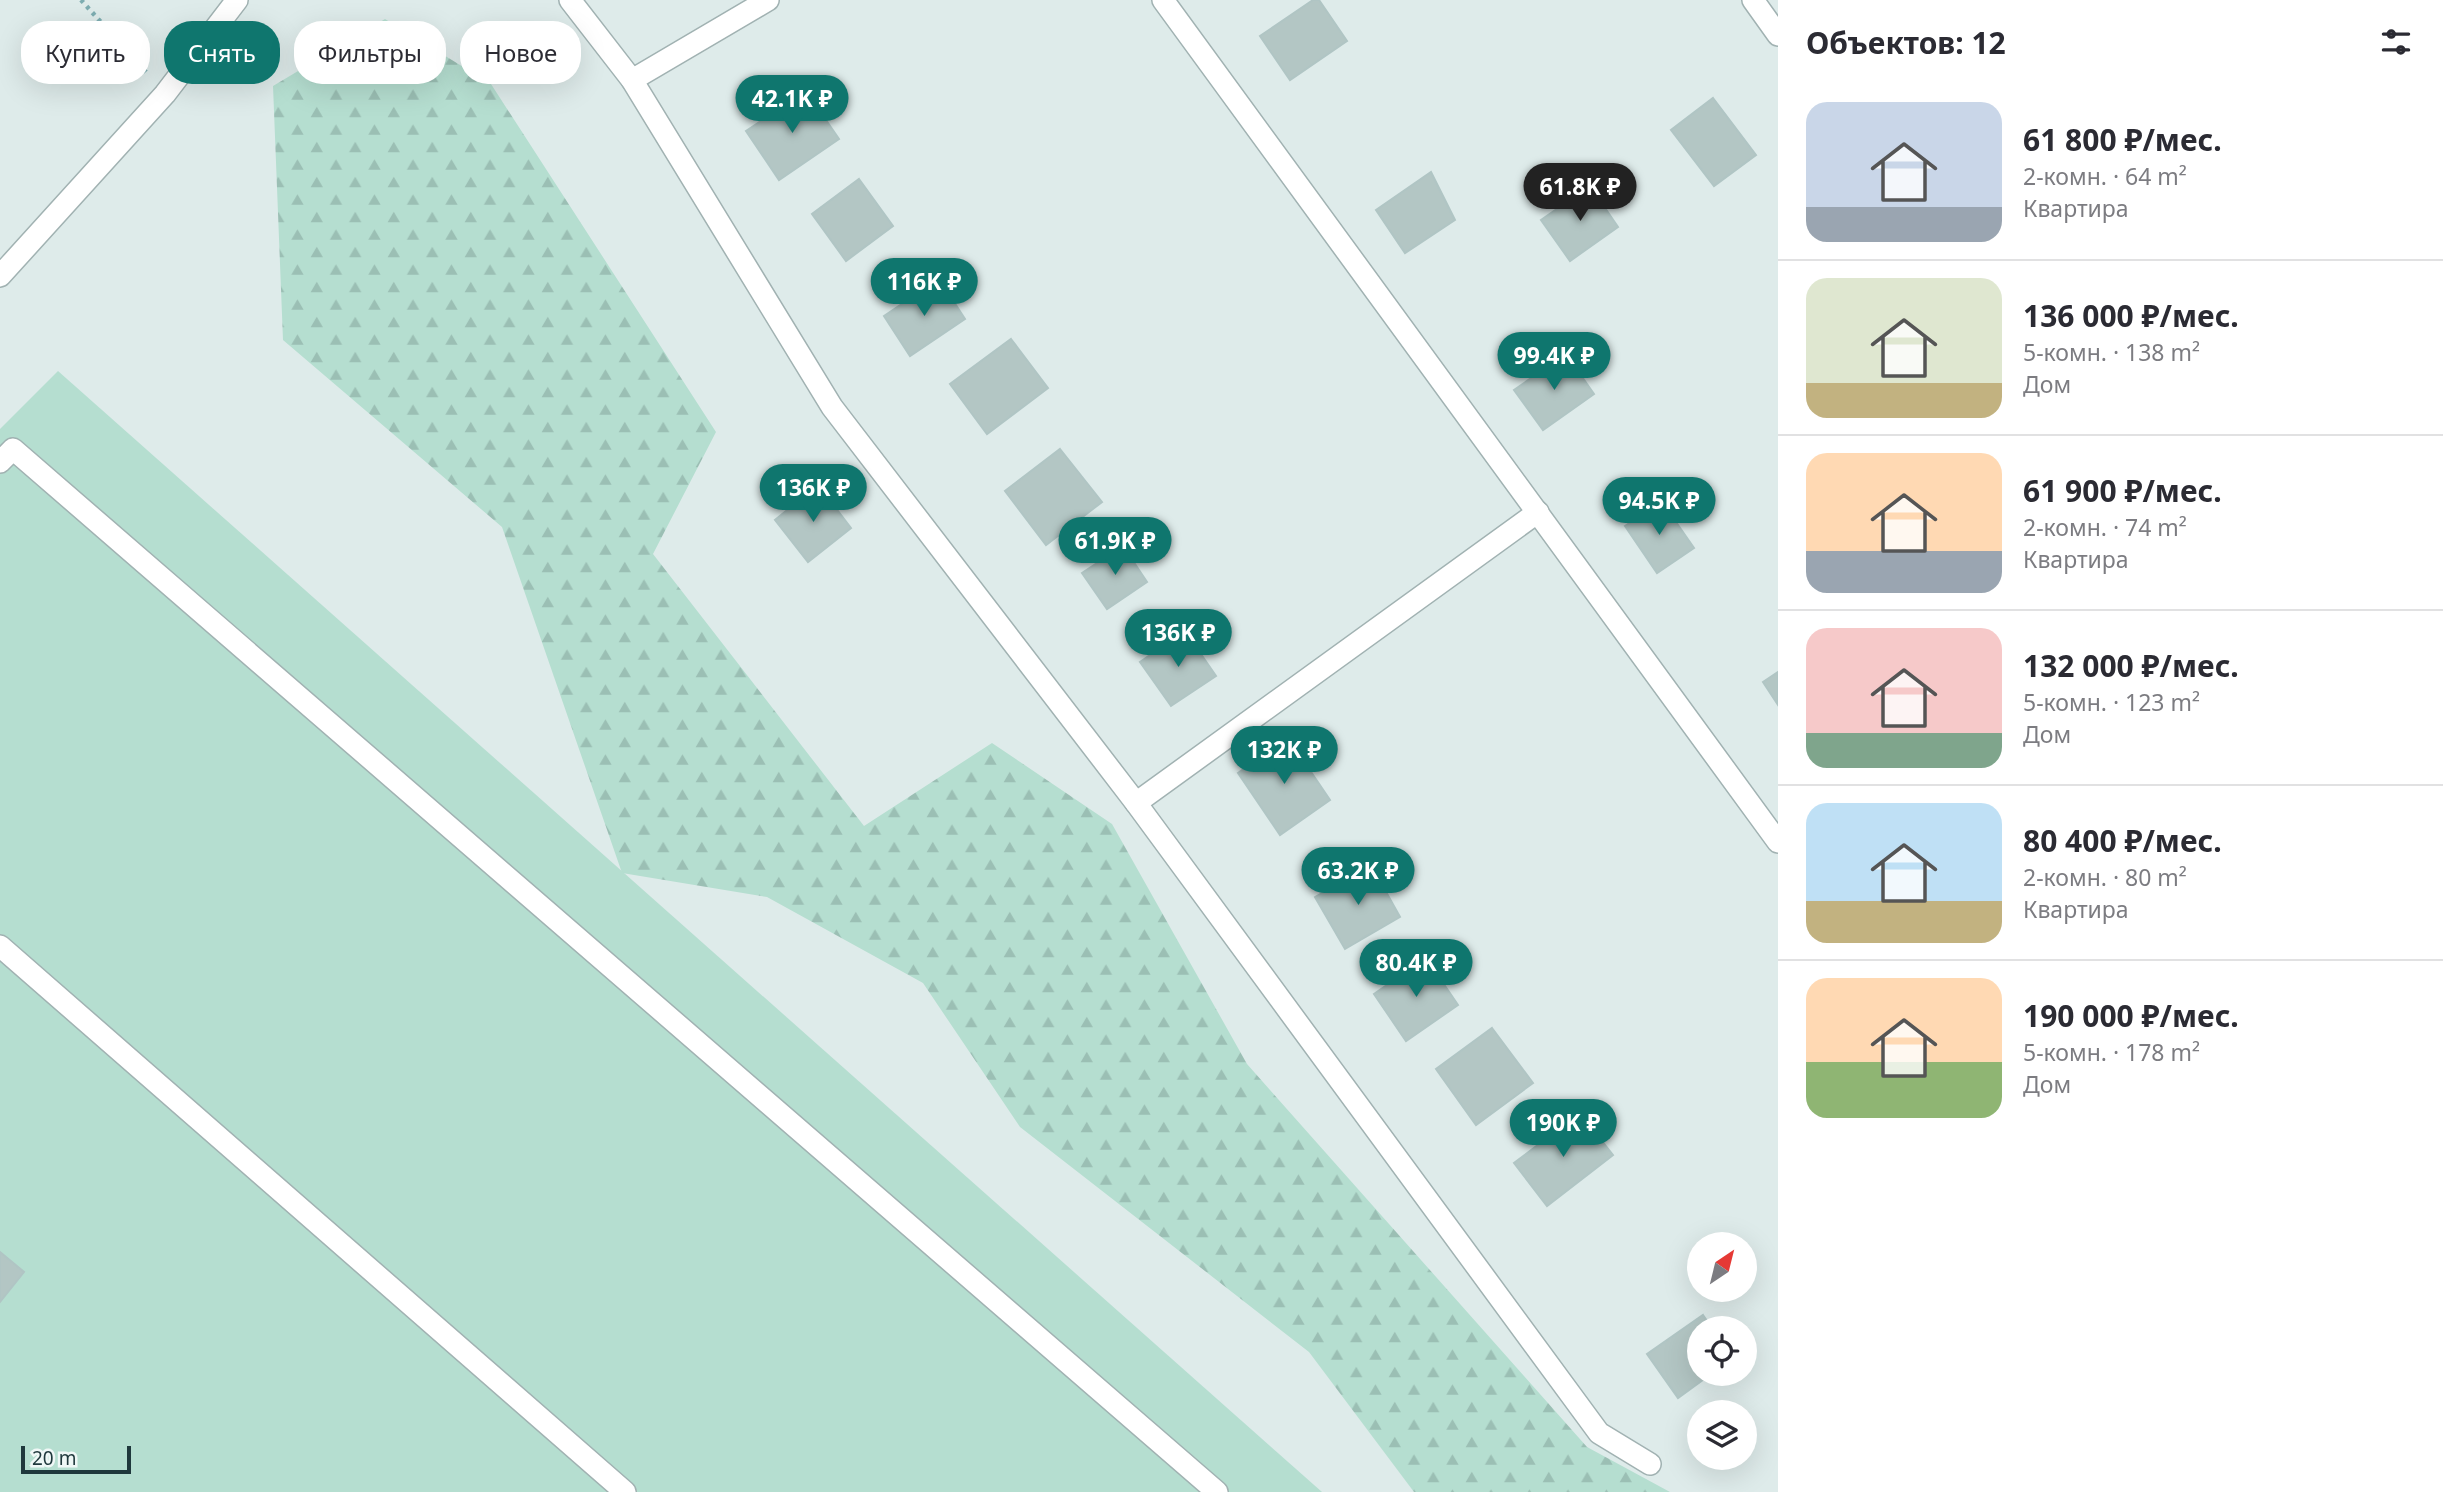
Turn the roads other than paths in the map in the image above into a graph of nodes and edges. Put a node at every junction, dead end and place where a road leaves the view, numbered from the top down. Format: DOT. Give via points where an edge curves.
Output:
graph roads {
  1 [pos="237,0"];
  2 [pos="570,0"];
  3 [pos="768,0"];
  4 [pos="1163,0"];
  5 [pos="1753,0"];
  6 [pos="1778,35"];
  7 [pos="632,80"];
  8 [pos="0,276"];
  9 [pos="0,462"];
  10 [pos="1538,512"];
  11 [pos="1136,803"];
  12 [pos="1778,842"];
  13 [pos="0,946"];
  14 [pos="1650,1464"];
  15 [pos="625,1492"];
  16 [pos="1217,1492"];
  1 -- 8 [label="street" via="165,94"];
  2 -- 7 [label="street"];
  3 -- 7 [label="street"];
  4 -- 10 [label="street"];
  5 -- 6 [label="street"];
  7 -- 11 [label="street" via="832,407"];
  9 -- 16 [label="street" via="13,449"];
  10 -- 11 [label="street"];
  10 -- 12 [label="street"];
  11 -- 14 [label="street" via="1599,1433"];
  13 -- 15 [label="street"];
}
